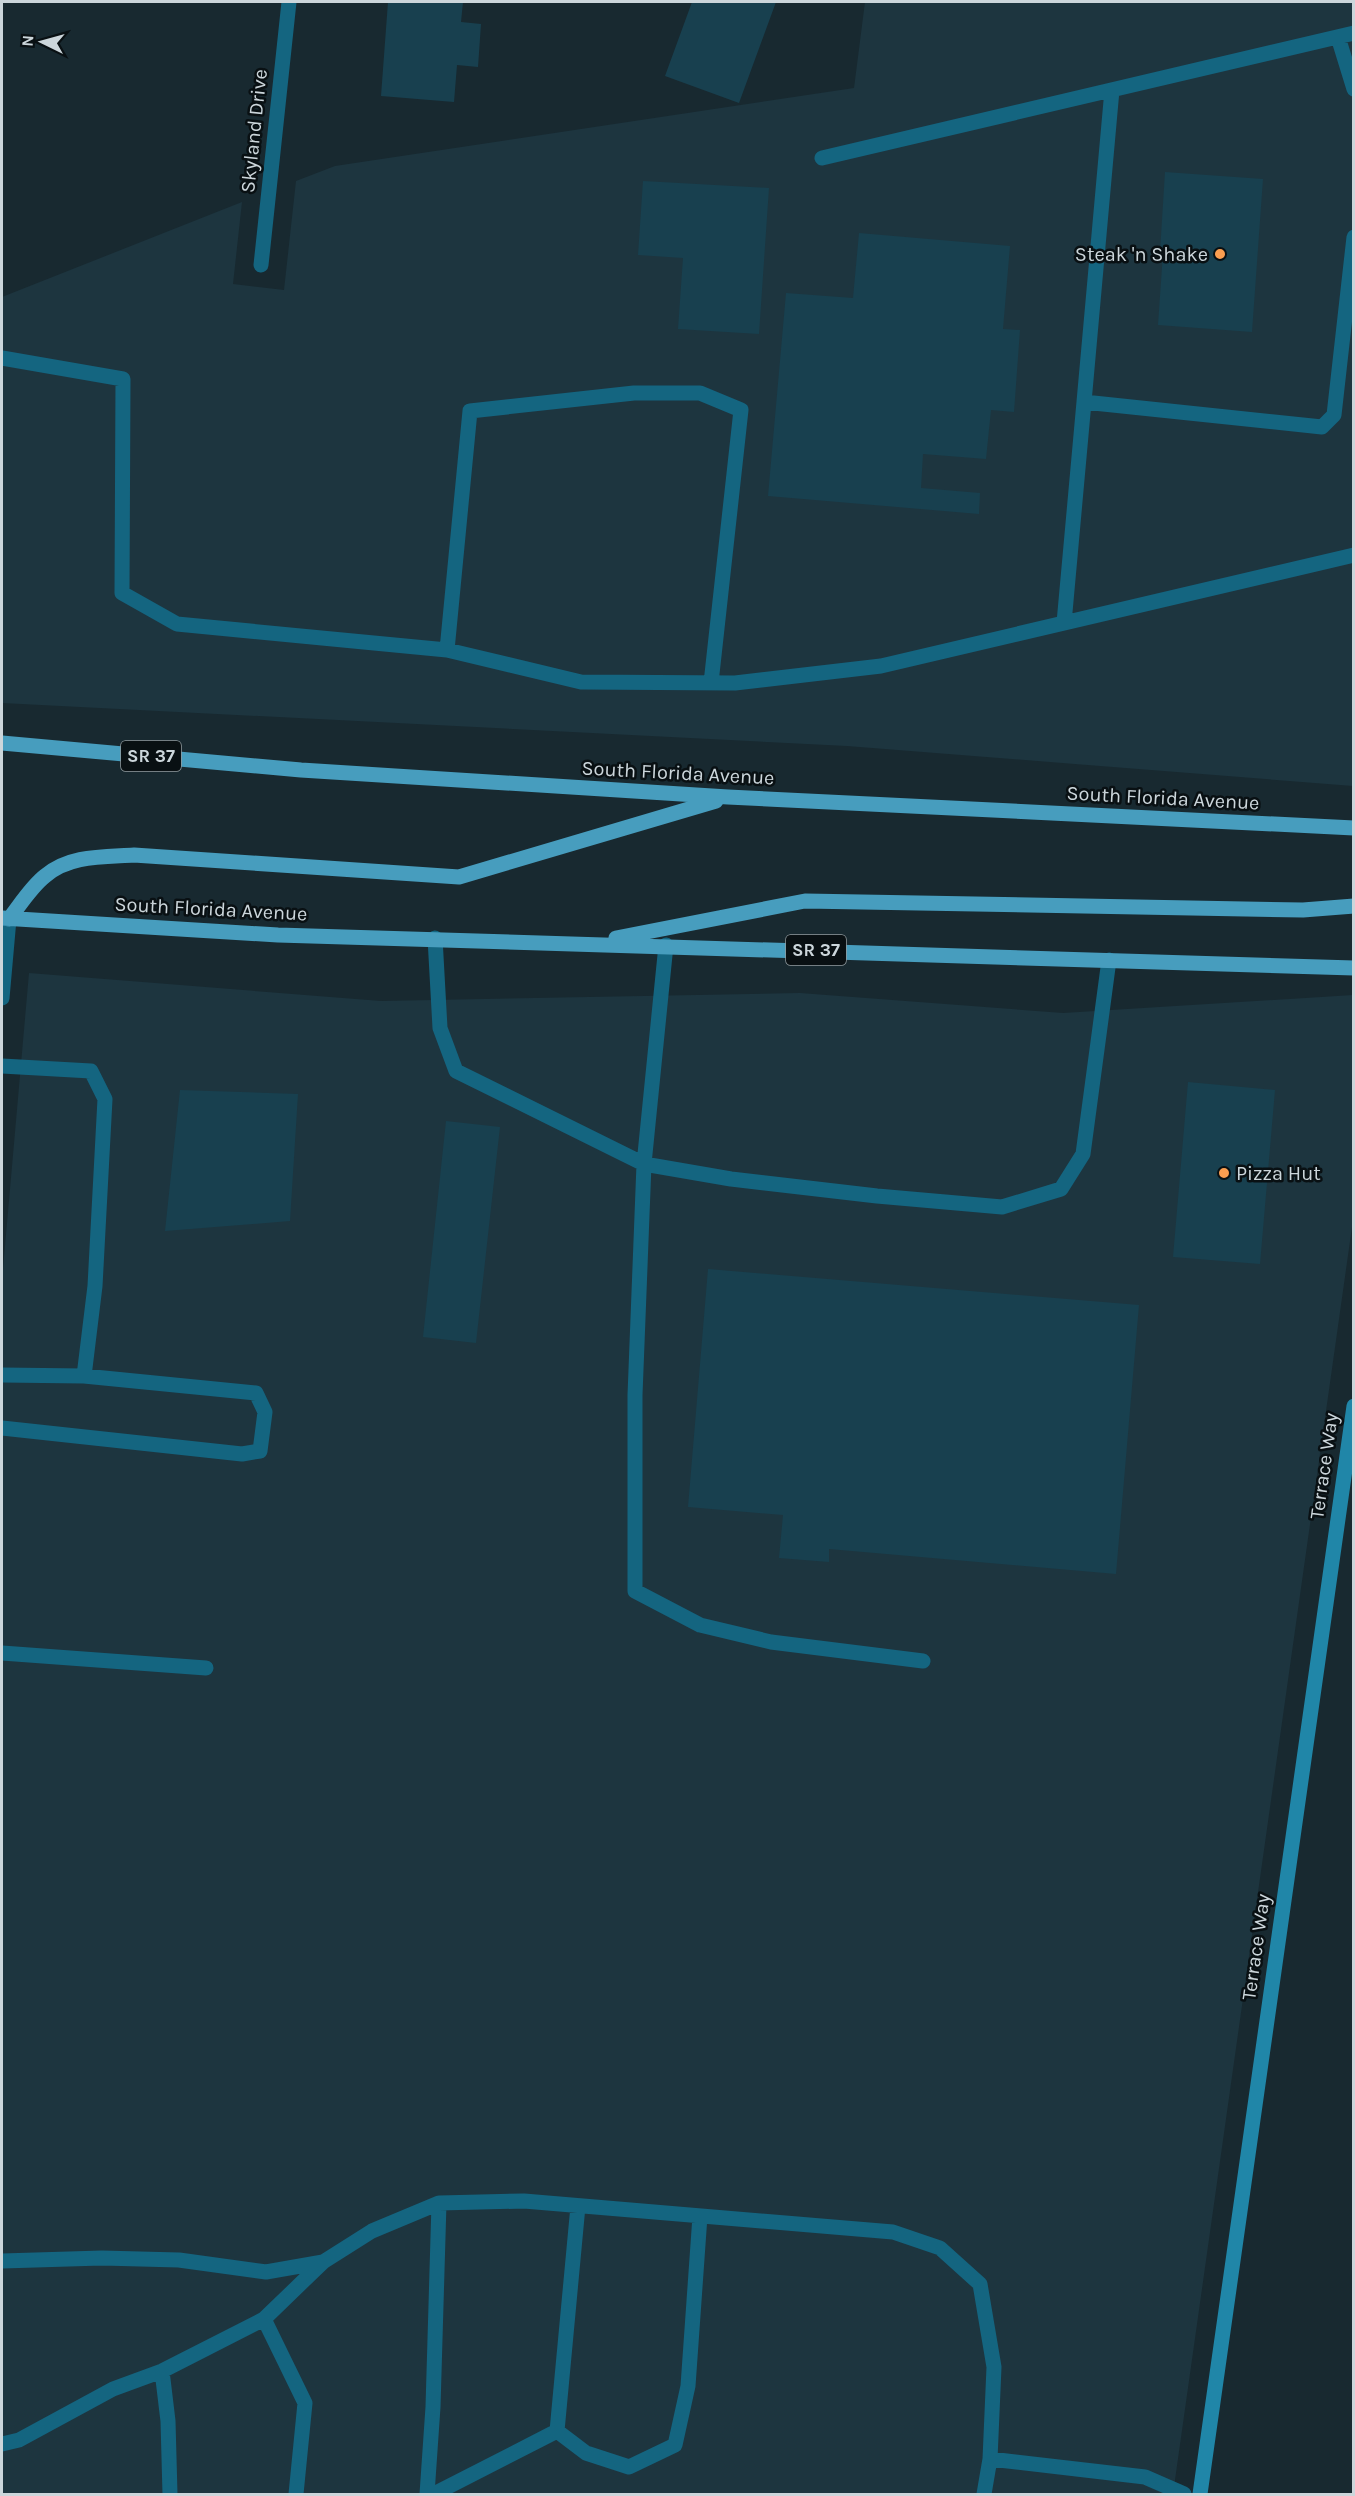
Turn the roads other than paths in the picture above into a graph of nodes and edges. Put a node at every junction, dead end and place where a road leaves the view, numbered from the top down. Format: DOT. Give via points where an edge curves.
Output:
graph roads {
  1 [pos="289,2"];
  2 [pos="1346,35"];
  3 [pos="1353,89"];
  4 [pos="1112,90"];
  5 [pos="822,158"];
  6 [pos="1353,237"];
  7 [pos="261,265"];
  8 [pos="2,358"];
  9 [pos="1084,402"];
  10 [pos="1353,555"];
  11 [pos="1064,623"];
  12 [pos="447,650"];
  13 [pos="711,683"];
  14 [pos="2,743"];
  15 [pos="728,797"];
  16 [pos="1353,828"];
  17 [pos="1353,906"];
  18 [pos="5,919"];
  19 [pos="435,938"];
  20 [pos="589,943"];
  21 [pos="666,945"];
  22 [pos="1109,960"];
  23 [pos="1353,968"];
  24 [pos="2,998"];
  25 [pos="2,1066"];
  26 [pos="644,1164"];
  27 [pos="2,1375"];
  28 [pos="84,1376"];
  29 [pos="1353,1406"];
  30 [pos="2,1428"];
  31 [pos="1349,1467"];
  32 [pos="2,1653"];
  33 [pos="924,1661"];
  34 [pos="206,1668"];
  35 [pos="439,2203"];
  36 [pos="578,2206"];
  37 [pos="700,2216"];
  38 [pos="2,2261"];
  39 [pos="323,2262"];
  40 [pos="264,2319"];
  41 [pos="162,2371"];
  42 [pos="557,2431"];
  43 [pos="2,2444"];
  44 [pos="990,2459"];
  45 [pos="170,2494"];
  46 [pos="296,2494"];
  47 [pos="427,2494"];
  48 [pos="434,2494"];
  49 [pos="984,2494"];
  50 [pos="1184,2494"];
  51 [pos="1200,2494"];
  1 -- 7 [label="street, Skyland Drive"];
  2 -- 3 [label="street"];
  2 -- 4 [label="street"];
  4 -- 5 [label="street"];
  4 -- 9 [label="street"];
  6 -- 9 [label="street" via="1334,415 1322,427"];
  8 -- 12 [label="street" via="123,379 122,593 177,624"];
  9 -- 11 [label="street"];
  10 -- 11 [label="street"];
  11 -- 13 [label="street" via="881,666"];
  12 -- 13 [label="street" via="581,682"];
  12 -- 13 [label="street" via="470,411 634,393 700,393 741,410"];
  14 -- 15 [label="main road, South Florida Avenue / SR 37" via="301,770"];
  15 -- 16 [label="main road, South Florida Avenue / SR 37"];
  15 -- 18 [label="main road" via="459,877 134,855 87,858 64,864 44,876"];
  17 -- 20 [label="main road" via="1303,910 805,901"];
  18 -- 19 [label="main road, South Florida Avenue / SR 37" via="278,935"];
  18 -- 24 [label="street"];
  19 -- 20 [label="main road, South Florida Avenue / SR 37"];
  19 -- 26 [label="street" via="440,1028 456,1071"];
  20 -- 21 [label="main road, South Florida Avenue / SR 37"];
  21 -- 22 [label="main road, South Florida Avenue / SR 37"];
  21 -- 26 [label="street"];
  22 -- 23 [label="main road, South Florida Avenue / SR 37"];
  22 -- 26 [label="street" via="1083,1154 1061,1189 1002,1207 731,1179"];
  25 -- 28 [label="street" via="91,1071 105,1099 95,1286"];
  26 -- 33 [label="street" via="635,1395 635,1591 700,1625 751,1638"];
  27 -- 28 [label="street"];
  28 -- 30 [label="street" via="256,1393 265,1412 260,1451 242,1454"];
  29 -- 31 [label="street, Terrace Way"];
  31 -- 51 [label="street, Terrace Way"];
  32 -- 34 [label="street"];
  35 -- 36 [label="street" via="524,2201"];
  35 -- 39 [label="street" via="372,2230"];
  35 -- 47 [label="street"];
  36 -- 37 [label="street"];
  36 -- 42 [label="street"];
  37 -- 42 [label="street" via="688,2386 675,2445 629,2467 586,2453"];
  37 -- 44 [label="street" via="893,2232 940,2248 980,2284 994,2367"];
  38 -- 39 [label="street" via="179,2260 266,2272"];
  39 -- 40 [label="street"];
  40 -- 41 [label="street"];
  40 -- 46 [label="street" via="305,2403"];
  41 -- 43 [label="street" via="113,2389 19,2440"];
  41 -- 45 [label="street"];
  42 -- 48 [label="street"];
  44 -- 49 [label="street"];
  44 -- 50 [label="street" via="1145,2477"];
}
